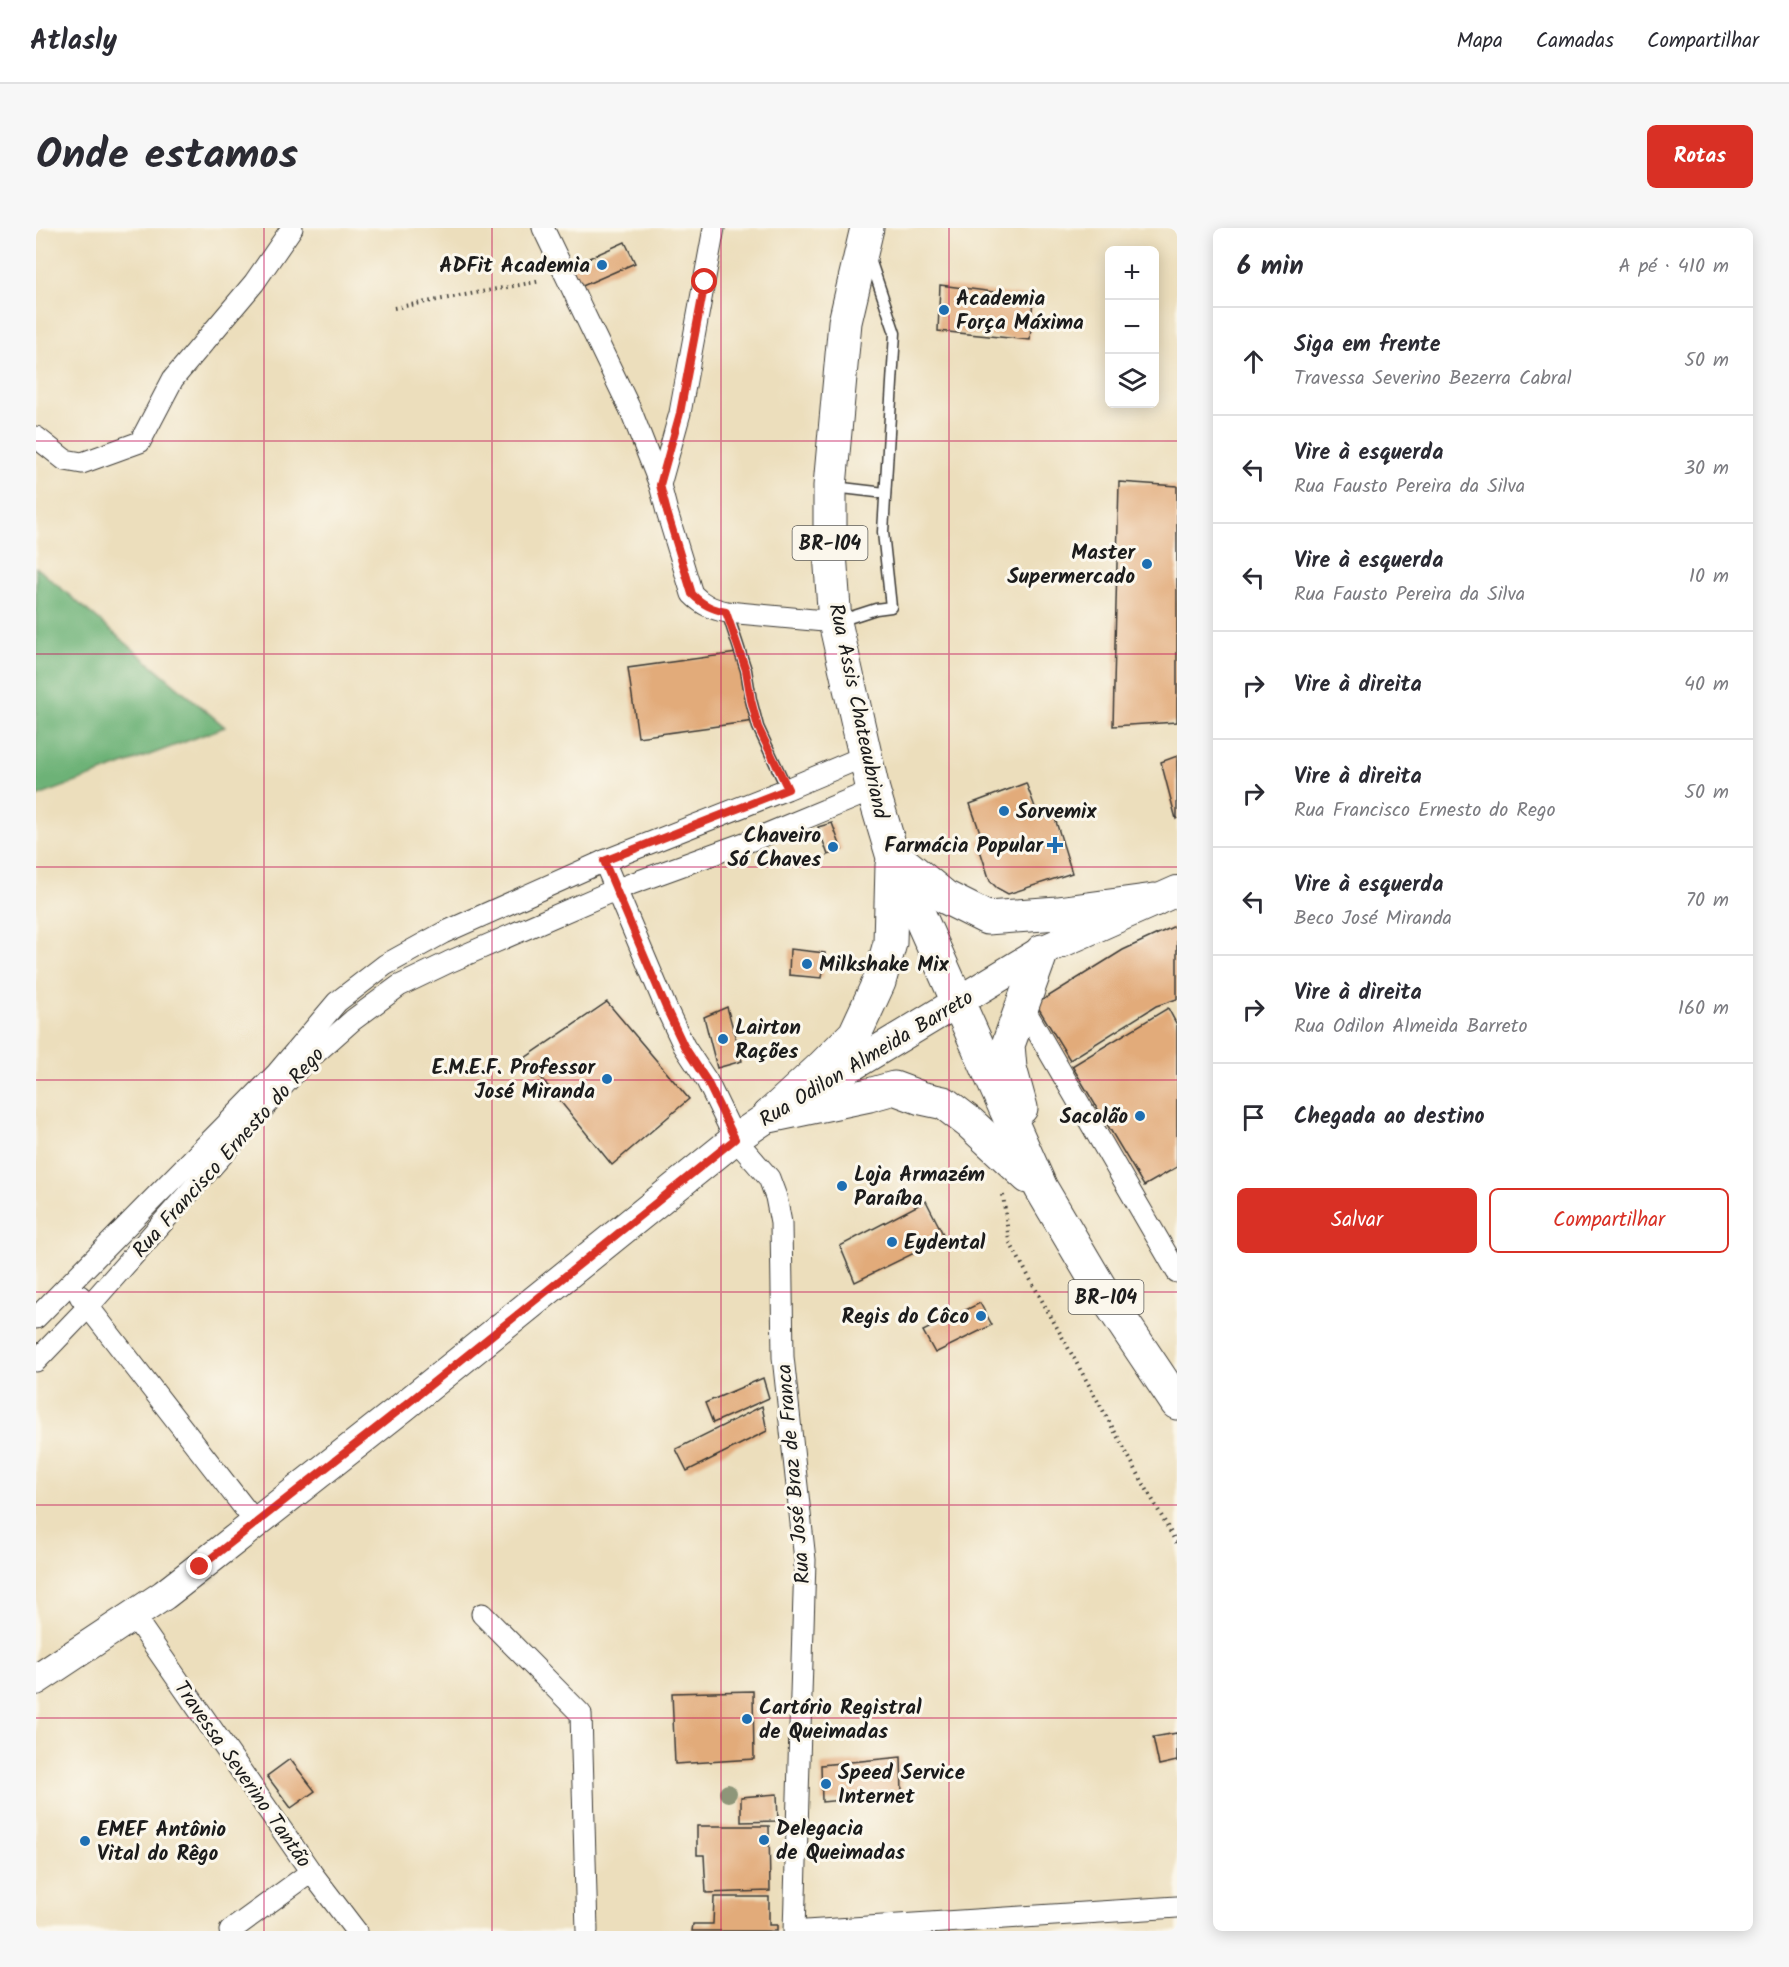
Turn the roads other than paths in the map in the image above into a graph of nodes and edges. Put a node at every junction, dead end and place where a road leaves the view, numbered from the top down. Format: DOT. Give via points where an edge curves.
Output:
graph roads {
  1 [pos="292,228"];
  2 [pos="543,228"];
  3 [pos="714,228"];
  4 [pos="865,235"];
  5 [pos="36,437"];
  6 [pos="660,485"];
  7 [pos="830,486"];
  8 [pos="885,493"];
  9 [pos="726,612"];
  10 [pos="835,622"];
  11 [pos="865,756"];
  12 [pos="788,789"];
  13 [pos="873,790"];
  14 [pos="892,854"];
  15 [pos="604,861"];
  16 [pos="617,889"];
  17 [pos="1166,895"];
  18 [pos="1042,951"];
  19 [pos="957,1003"];
  20 [pos="1022,1005"];
  21 [pos="769,1116"];
  22 [pos="735,1139"];
  23 [pos="1041,1188"];
  24 [pos="1177,1272"];
  25 [pos="71,1283"];
  26 [pos="88,1307"];
  27 [pos="36,1318"];
  28 [pos="36,1361"];
  29 [pos="1177,1403"];
  30 [pos="256,1523"];
  31 [pos="482,1614"];
  32 [pos="133,1615"];
  33 [pos="36,1680"];
  34 [pos="311,1872"];
  35 [pos="1177,1907"];
  36 [pos="239,1928"];
  37 [pos="356,1931"];
  38 [pos="587,1931"];
  39 [pos="794,1931"];
  40 [pos="806,1931"];
  1 -- 5 [label="street" via="254,283 173,379 140,442 82,463 65,460"];
  2 -- 6 [label="street" via="618,380"];
  3 -- 6 [label="street" via="680,413"];
  4 -- 7 [label="highway, Rua Assis Chateaubriand / BR-104" via="845,322"];
  4 -- 8 [label="lane" via="895,333"];
  6 -- 9 [label="street" via="692,594 701,603"];
  7 -- 8 [label="lane"];
  7 -- 10 [label="highway, Rua Assis Chateaubriand / BR-104"];
  8 -- 10 [label="lane" via="883,532 891,607"];
  9 -- 10 [label="street"];
  9 -- 12 [label="lane" via="746,670 758,727"];
  10 -- 11 [label="highway, Rua Assis Chateaubriand / BR-104"];
  11 -- 12 [label="street, Rua Francisco Ernesto do Rego"];
  11 -- 13 [label="highway, Rua Assis Chateaubriand / BR-104"];
  12 -- 15 [label="street, Rua Francisco Ernesto do Rego"];
  13 -- 14 [label="highway, Rua Assis Chateaubriand / BR-104"];
  13 -- 16 [label="street, Rua Francisco Ernesto do Rego"];
  14 -- 17 [label="highway" via="945,897 987,918 1058,913"];
  14 -- 19 [label="highway, Rua Assis Chateaubriand / BR-104"];
  14 -- 21 [label="highway" via="891,943 879,982 855,1034"];
  15 -- 16 [label="street, Rua José Braz de Franca"];
  15 -- 25 [label="street, Rua Francisco Ernesto do Rego" via="443,933 385,965 337,1002 277,1073"];
  16 -- 22 [label="street, Rua José Braz de Franca" via="667,1010"];
  16 -- 26 [label="street, Rua Francisco Ernesto do Rego" via="409,981 353,1020 299,1068"];
  17 -- 18 [label="main road, Rua Odilon Almeida Barreto"];
  18 -- 19 [label="main road, Rua Odilon Almeida Barreto"];
  18 -- 20 [label="highway"];
  19 -- 21 [label="main road, Rua Odilon Almeida Barreto"];
  19 -- 23 [label="highway, BR-104"];
  20 -- 23 [label="highway" via="1008,1045 1009,1056"];
  20 -- 24 [label="street"];
  21 -- 22 [label="main road, Rua Odilon Almeida Barreto"];
  21 -- 23 [label="highway" via="894,1088 944,1103"];
  22 -- 30 [label="main road, Rua Odilon Almeida Barreto"];
  22 -- 39 [label="street, Rua José Braz de Franca" via="769,1178 781,1223 783,1357 805,1560"];
  23 -- 29 [label="highway, BR-104" via="1102,1291"];
  25 -- 26 [label="street"];
  25 -- 27 [label="street, Rua Francisco Ernesto do Rego"];
  26 -- 28 [label="street, Rua Francisco Ernesto do Rego"];
  26 -- 30 [label="street"];
  30 -- 32 [label="main road, Rua Odilon Almeida Barreto"];
  31 -- 38 [label="street" via="582,1714"];
  32 -- 33 [label="main road, Rua Odilon Almeida Barreto"];
  32 -- 34 [label="street, Travessa Severino Tantão"];
  34 -- 36 [label="street"];
  34 -- 37 [label="street, Travessa Severino Tantão"];
  35 -- 40 [label="street"];
}
